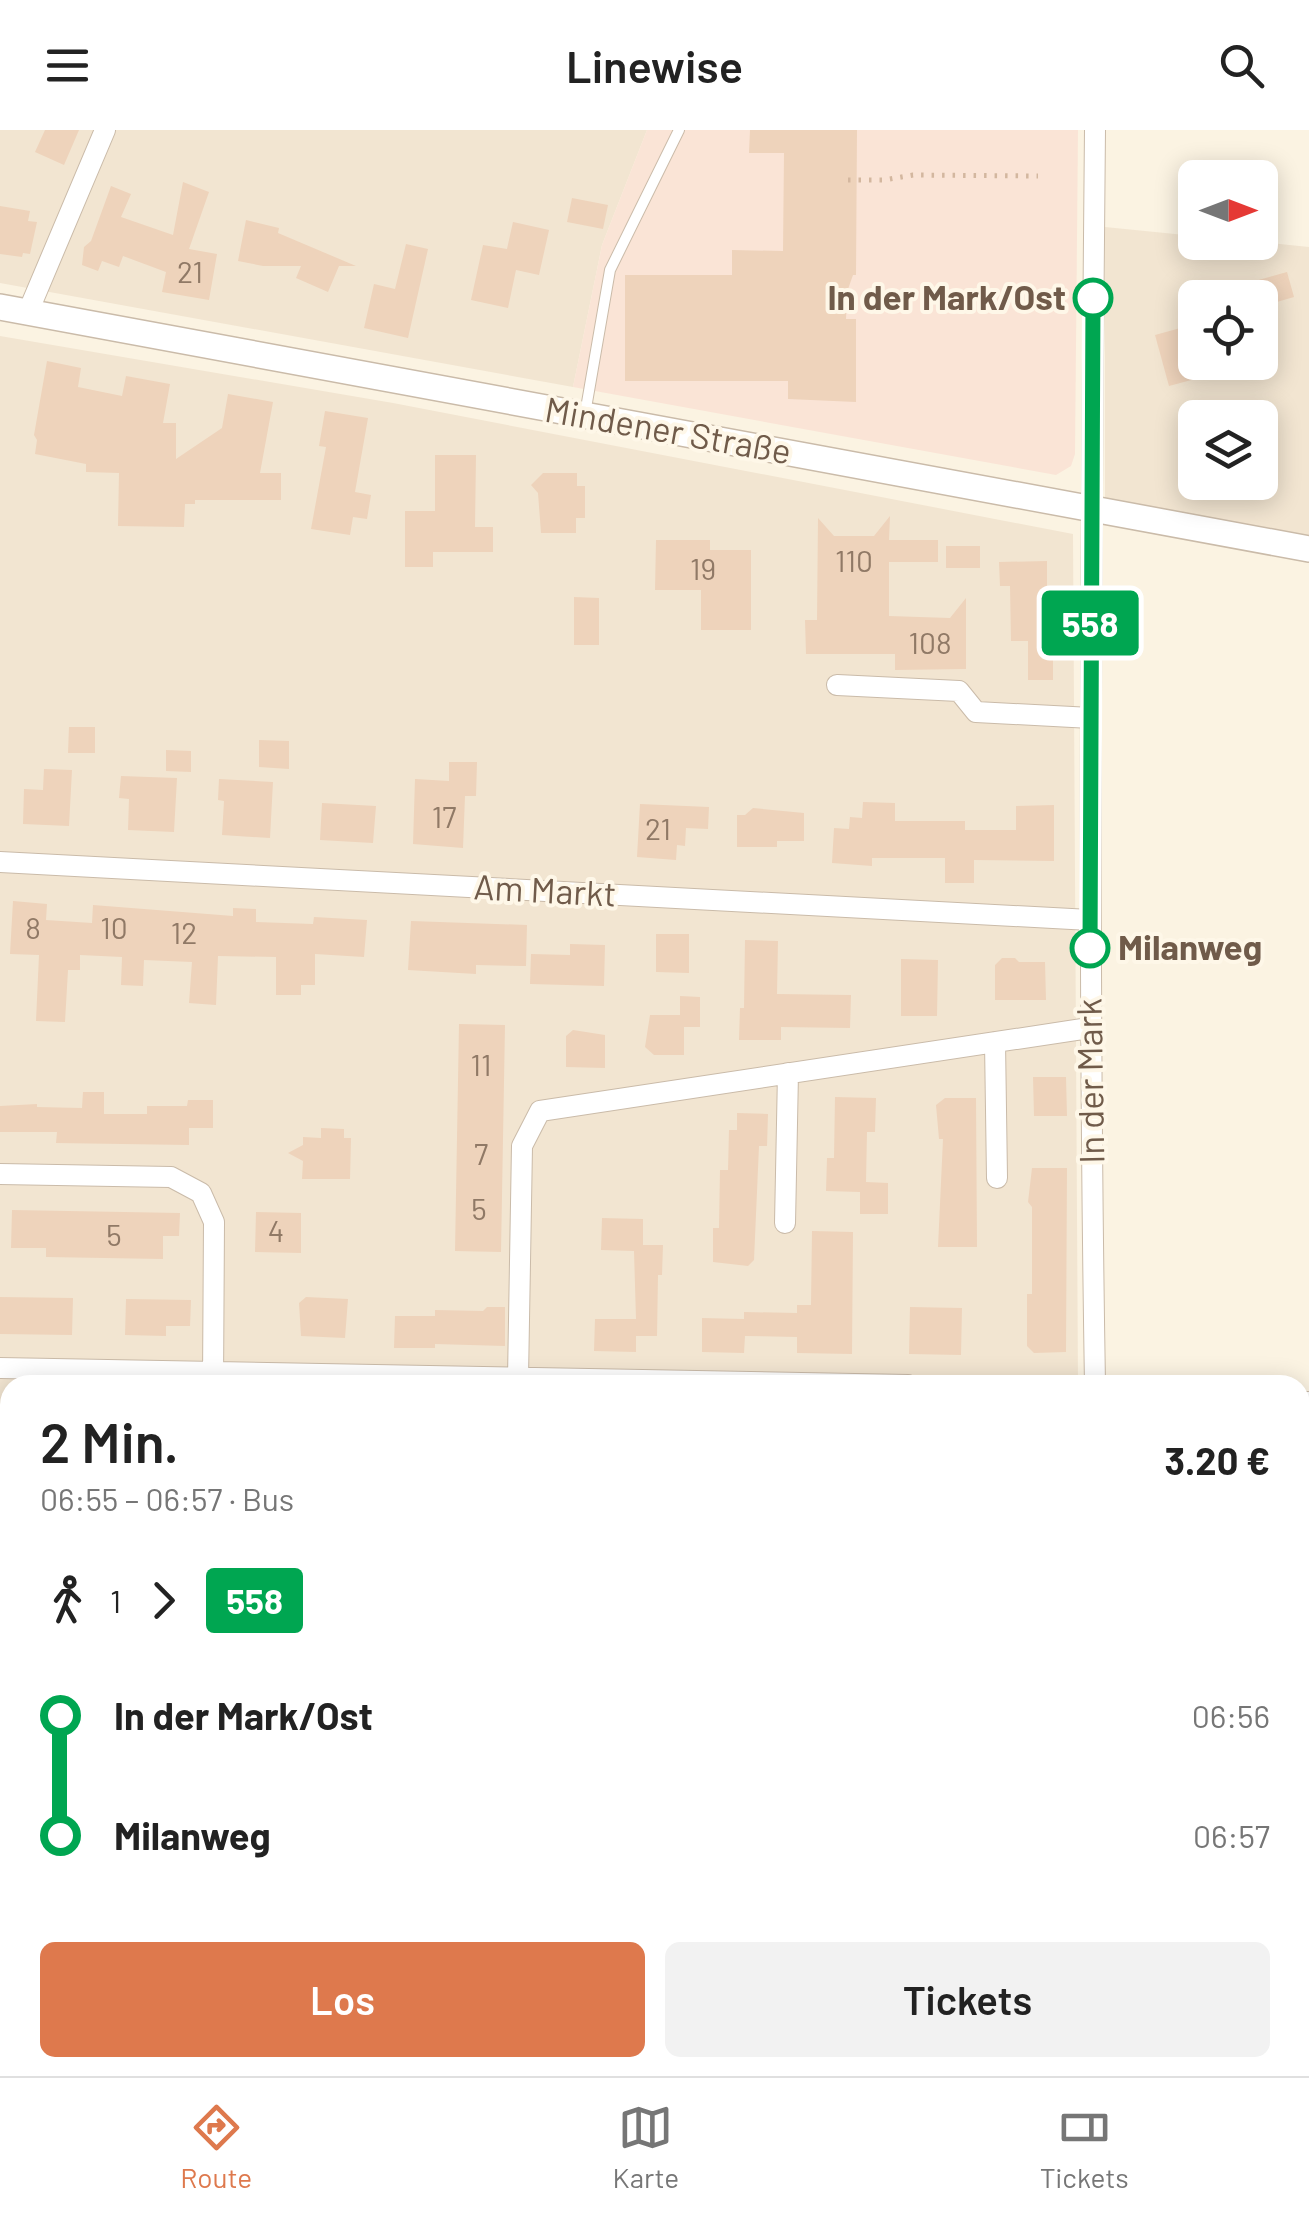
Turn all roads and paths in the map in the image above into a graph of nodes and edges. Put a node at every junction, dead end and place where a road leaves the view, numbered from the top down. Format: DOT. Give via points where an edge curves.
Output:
graph roads {
  1 [pos="105,130"];
  2 [pos="679,130"];
  3 [pos="1095,130"];
  4 [pos="1038,176"];
  5 [pos="848,180"];
  6 [pos="0,307"];
  7 [pos="28,312"];
  8 [pos="584,416"];
  9 [pos="1090,508"];
  10 [pos="1309,549"];
  11 [pos="837,685"];
  12 [pos="1092,718"];
  13 [pos="0,862"];
  14 [pos="1090,920"];
  15 [pos="1089,1028"];
  16 [pos="995,1042"];
  17 [pos="788,1074"];
  18 [pos="0,1174"];
  19 [pos="997,1178"];
  20 [pos="785,1224"];
  21 [pos="0,1368"];
  22 [pos="149,1375"];
  23 [pos="213,1375"];
  24 [pos="518,1375"];
  25 [pos="1095,1375"];
  1 -- 7 [label="street"];
  2 -- 8 [label="lane" via="610,270"];
  3 -- 9 [label="street, In der Mark"];
  4 -- 5 [label="path"];
  6 -- 7 [label="street, Mindener Straße"];
  7 -- 8 [label="street, Mindener Straße"];
  8 -- 9 [label="street, Mindener Straße"];
  9 -- 10 [label="street, Mindener Straße"];
  9 -- 12 [label="street, In der Mark"];
  11 -- 12 [label="street" via="959,691 976,712"];
  12 -- 14 [label="street, In der Mark"];
  13 -- 14 [label="street, Am Markt"];
  14 -- 15 [label="street, In der Mark"];
  15 -- 16 [label="street"];
  15 -- 25 [label="street, In der Mark"];
  16 -- 17 [label="street"];
  16 -- 19 [label="street"];
  17 -- 20 [label="street"];
  17 -- 24 [label="street" via="540,1111 522,1146"];
  18 -- 23 [label="street" via="171,1177 201,1194 214,1222"];
  21 -- 22 [label="street"];
}
